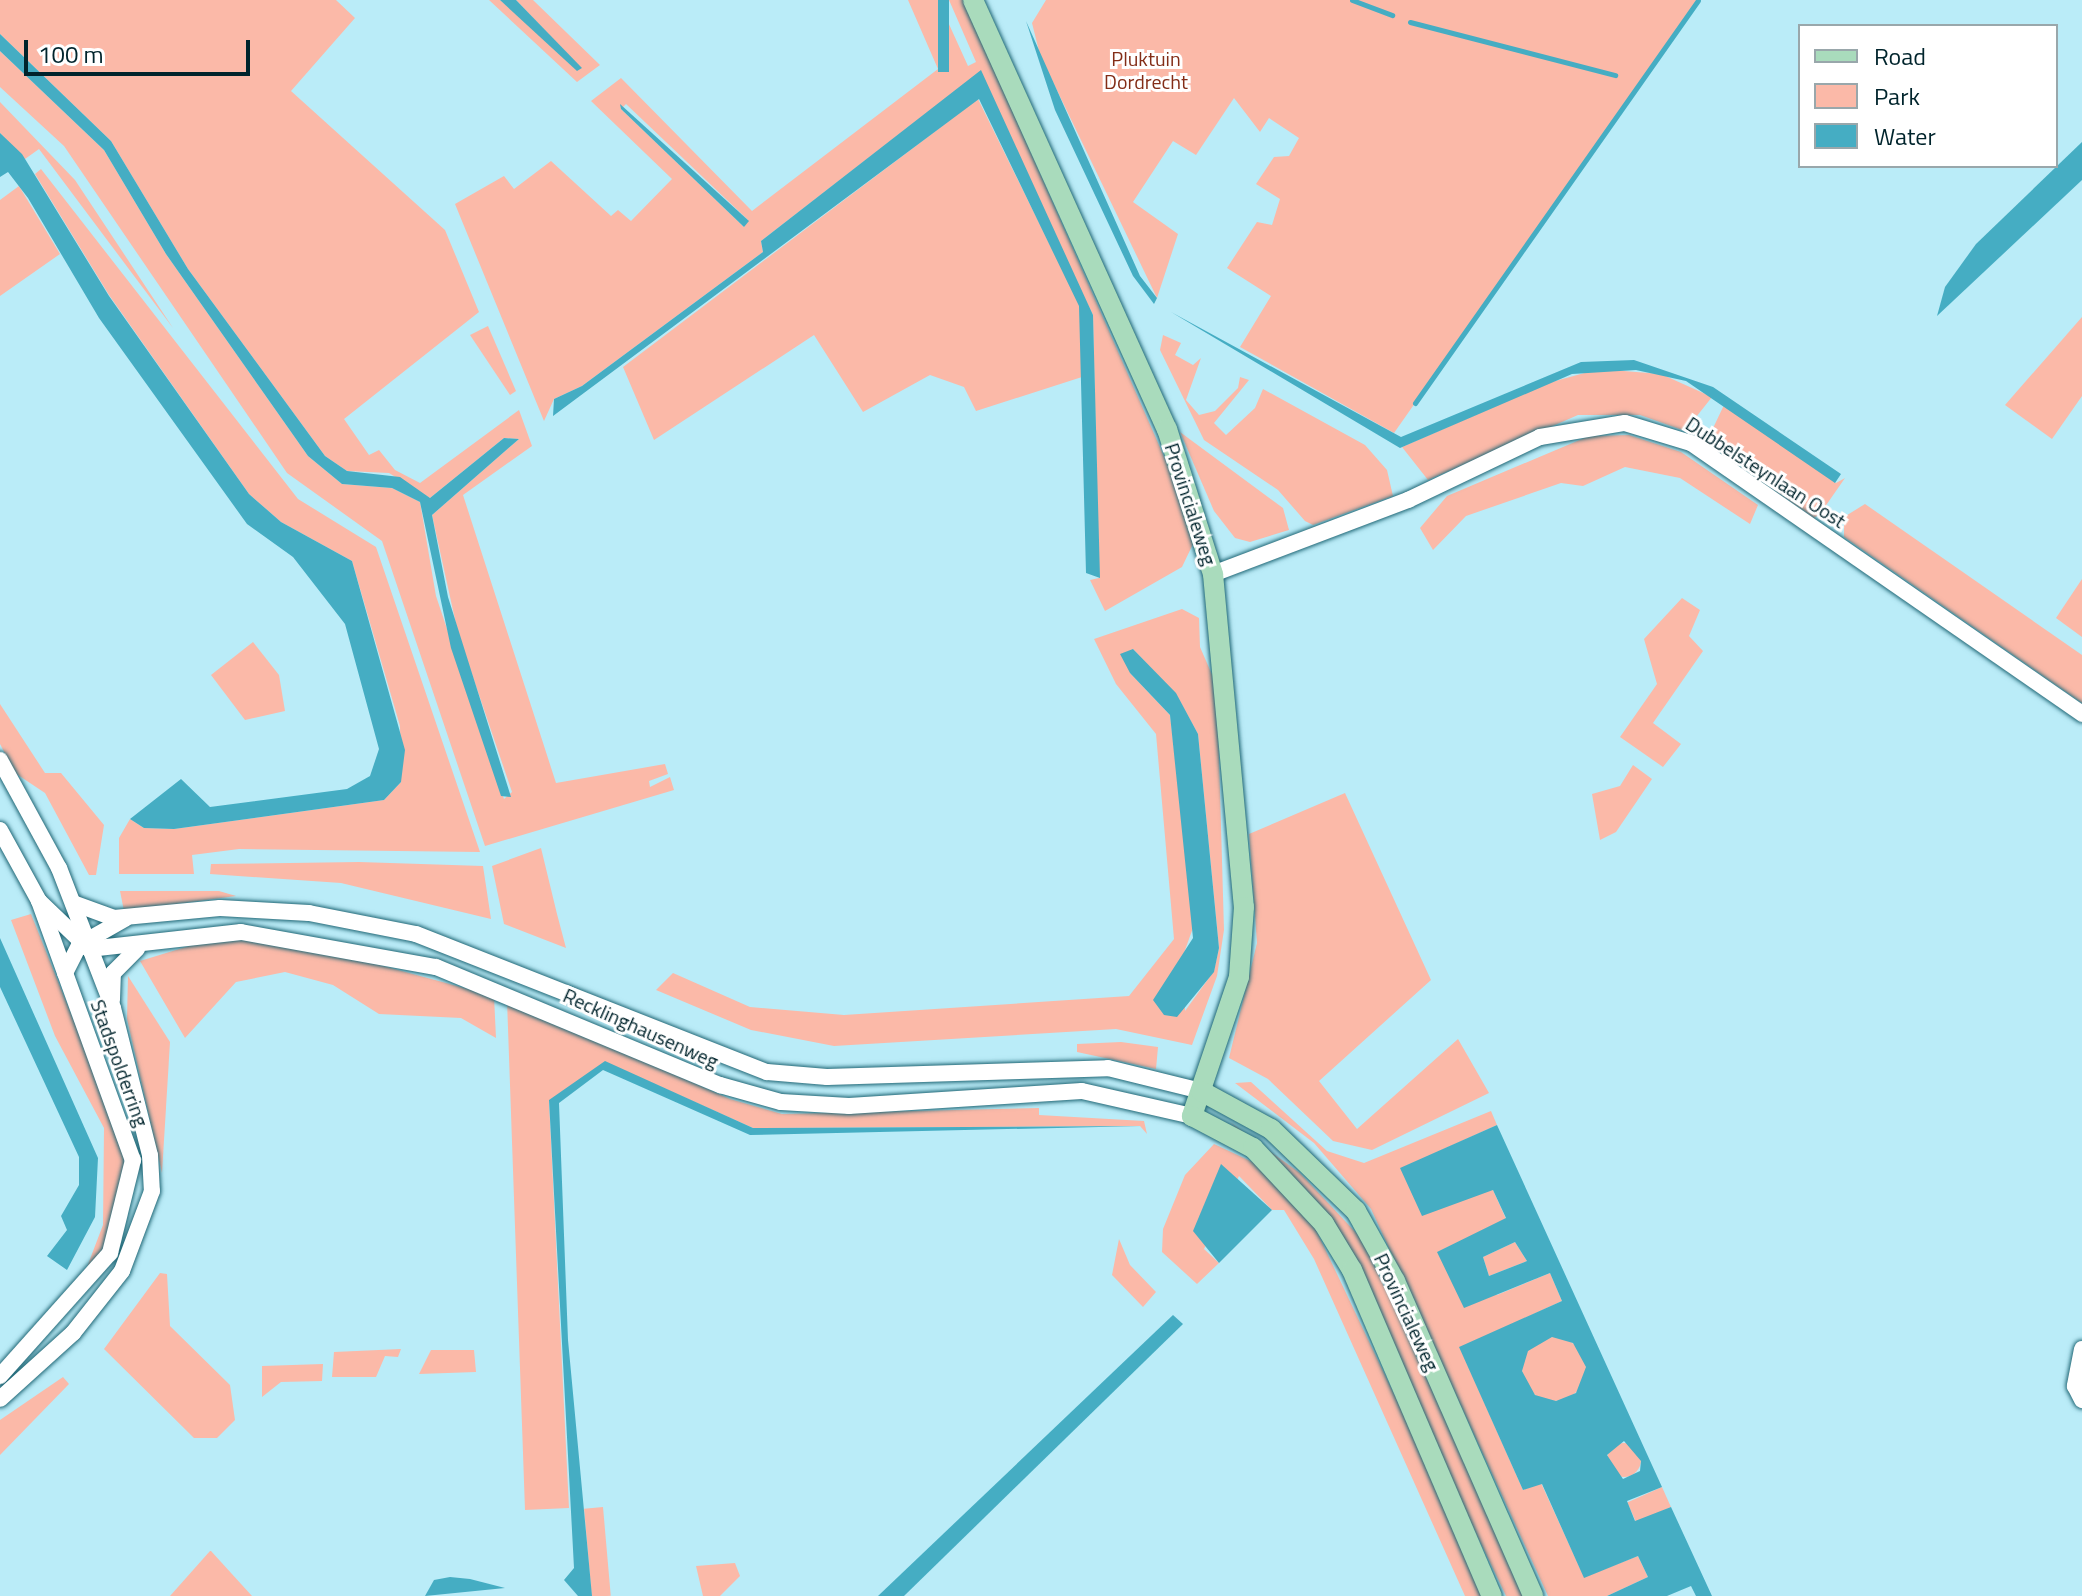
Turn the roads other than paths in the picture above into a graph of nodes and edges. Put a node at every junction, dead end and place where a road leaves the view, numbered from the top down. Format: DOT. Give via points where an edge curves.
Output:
graph roads {
  1 [pos="973,0"];
  2 [pos="1213,574"];
  3 [pos="2082,714"];
  4 [pos="0,760"];
  5 [pos="0,830"];
  6 [pos="39,901"];
  7 [pos="73,903"];
  8 [pos="130,917"];
  9 [pos="85,944"];
  10 [pos="141,946"];
  11 [pos="65,973"];
  12 [pos="113,1008"];
  13 [pos="1201,1091"];
  14 [pos="1192,1116"];
  15 [pos="2082,1349"];
  16 [pos="0,1376"];
  17 [pos="0,1399"];
  18 [pos="2082,1400"];
  19 [pos="1492,1596"];
  20 [pos="1533,1596"];
  1 -- 2 [label="main road, Provincialeweg" via="1167,429"];
  2 -- 3 [label="street, Dubbelsteynlaan Oost" via="1408,500 1540,437 1625,423 1691,443"];
  2 -- 13 [label="main road, Provincialeweg" via="1244,907 1239,977"];
  4 -- 7 [label="street, Stadspolderring"];
  5 -- 6 [label="street, Stadspolderring"];
  6 -- 9 [label="street"];
  6 -- 11 [label="street, Stadspolderring"];
  7 -- 8 [label="street, Recklinghausenweg"];
  7 -- 9 [label="street, Stadspolderring"];
  8 -- 9 [label="street, Recklinghausenweg"];
  8 -- 13 [label="street, Recklinghausenweg" via="220,908 309,913 416,934 528,972 767,1072 827,1077 1108,1068"];
  9 -- 10 [label="street, Recklinghausenweg"];
  9 -- 11 [label="street"];
  9 -- 12 [label="street, Stadspolderring"];
  10 -- 12 [label="street, Stadspolderring" via="113,973"];
  10 -- 14 [label="street, Recklinghausenweg" via="241,932 436,967 720,1085 781,1102 849,1106 1082,1091"];
  11 -- 16 [label="street, Stadspolderring" via="133,1160 126,1210 110,1253"];
  12 -- 17 [label="street, Stadspolderring" via="150,1155 142,1232 90,1315"];
  13 -- 14 [label="main road, Provincialeweg"];
  13 -- 20 [label="main road, Provincialeweg" via="1271,1129 1356,1211 1395,1281"];
  14 -- 19 [label="main road, Provincialeweg" via="1253,1148 1324,1224 1352,1270"];
  15 -- 18 [label="street" via="2075,1386"];
}
